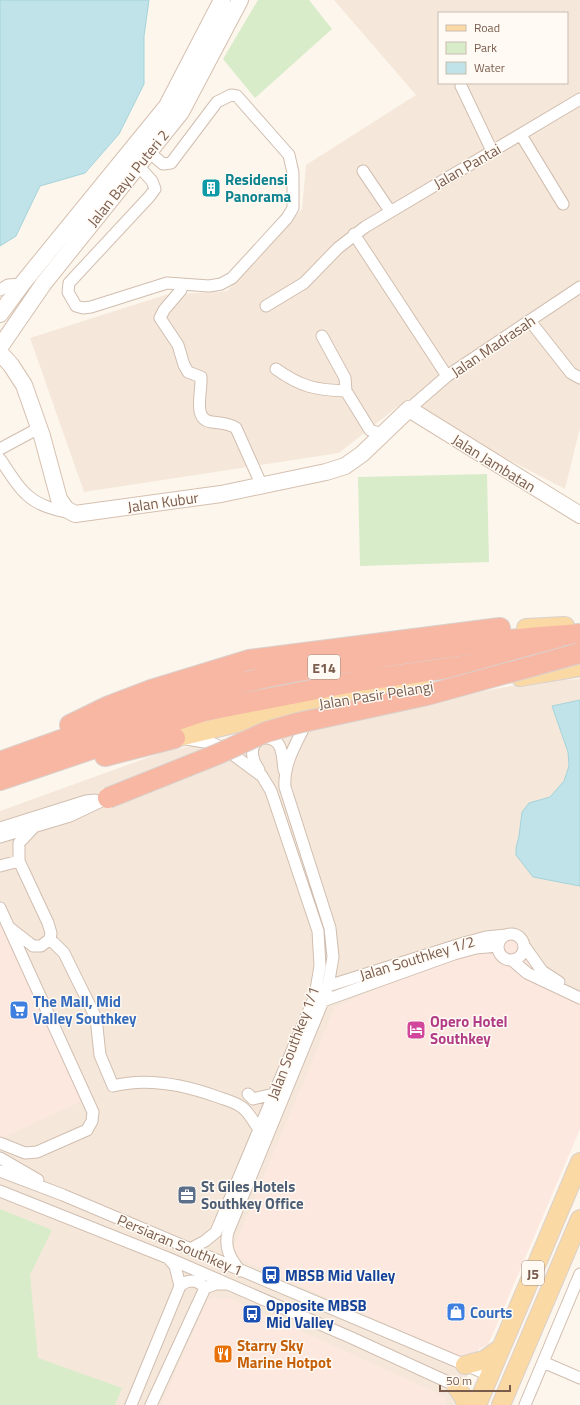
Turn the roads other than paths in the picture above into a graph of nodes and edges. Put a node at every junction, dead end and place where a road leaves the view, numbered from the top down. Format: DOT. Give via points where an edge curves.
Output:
graph roads {
  1 [pos="222,0"];
  2 [pos="240,0"];
  3 [pos="461,86"];
  4 [pos="580,99"];
  5 [pos="521,134"];
  6 [pos="132,150"];
  7 [pos="492,151"];
  8 [pos="149,152"];
  9 [pos="138,167"];
  10 [pos="363,171"];
  11 [pos="563,204"];
  12 [pos="390,211"];
  13 [pos="354,234"];
  14 [pos="22,284"];
  15 [pos="580,287"];
  16 [pos="0,290"];
  17 [pos="181,290"];
  18 [pos="266,306"];
  19 [pos="0,314"];
  20 [pos="530,321"];
  21 [pos="322,336"];
  22 [pos="0,347"];
  23 [pos="0,353"];
  24 [pos="276,369"];
  25 [pos="447,376"];
  26 [pos="580,378"];
  27 [pos="346,391"];
  28 [pos="409,409"];
  29 [pos="39,428"];
  30 [pos="381,434"];
  31 [pos="0,450"];
  32 [pos="0,459"];
  33 [pos="262,486"];
  34 [pos="75,514"];
  35 [pos="580,515"];
  36 [pos="580,625"];
  37 [pos="526,628"];
  38 [pos="580,634"];
  39 [pos="580,653"];
  40 [pos="580,667"];
  41 [pos="317,704"];
  42 [pos="176,738"];
  43 [pos="0,761"];
  44 [pos="262,776"];
  45 [pos="284,777"];
  46 [pos="0,780"];
  47 [pos="108,798"];
  48 [pos="0,828"];
  49 [pos="33,828"];
  50 [pos="0,837"];
  51 [pos="19,861"];
  52 [pos="0,866"];
  53 [pos="0,908"];
  54 [pos="8,926"];
  55 [pos="506,935"];
  56 [pos="50,939"];
  57 [pos="498,946"];
  58 [pos="525,947"];
  59 [pos="512,960"];
  60 [pos="328,986"];
  61 [pos="580,992"];
  62 [pos="580,998"];
  63 [pos="323,1001"];
  64 [pos="248,1094"];
  65 [pos="274,1094"];
  66 [pos="259,1130"];
  67 [pos="0,1143"];
  68 [pos="0,1158"];
  69 [pos="580,1162"];
  70 [pos="0,1171"];
  71 [pos="0,1191"];
  72 [pos="63,1195"];
  73 [pos="580,1219"];
  74 [pos="190,1249"];
  75 [pos="168,1258"];
  76 [pos="240,1271"];
  77 [pos="580,1274"];
  78 [pos="228,1284"];
  79 [pos="180,1286"];
  80 [pos="205,1288"];
  81 [pos="359,1321"];
  82 [pos="352,1338"];
  83 [pos="501,1348"];
  84 [pos="543,1362"];
  85 [pos="465,1365"];
  86 [pos="580,1378"];
  87 [pos="456,1386"];
  88 [pos="487,1397"];
  89 [pos="131,1405"];
  90 [pos="151,1405"];
  91 [pos="525,1405"];
  1 -- 6 [label="street, Jalan Bayu Puteri 2" via="167,106"];
  2 -- 8 [label="street, Jalan Bayu Puteri 2" via="181,112"];
  3 -- 7 [label="street"];
  4 -- 5 [label="street, Jalan Pantai"];
  5 -- 7 [label="street, Jalan Pantai"];
  5 -- 11 [label="street"];
  6 -- 9 [label="street" via="133,160"];
  6 -- 14 [label="street, Jalan Bayu Puteri 2"];
  7 -- 12 [label="street, Jalan Pantai"];
  8 -- 9 [label="street, Jalan Bayu Puteri 2"];
  8 -- 9 [label="street" via="163,164 171,163 217,102 231,95 237,96 289,155 293,173 293,208 287,218 232,278 221,284 209,286 167,283 91,307 76,306 68,292 70,283 155,189 152,181"];
  9 -- 22 [label="street, Jalan Bayu Puteri 2" via="44,283"];
  10 -- 12 [label="street"];
  12 -- 13 [label="street, Jalan Pantai"];
  13 -- 18 [label="street, Jalan Pantai" via="304,283"];
  13 -- 25 [label="street"];
  14 -- 16 [label="street"];
  14 -- 19 [label="street, Jalan Bayu Puteri 2"];
  15 -- 20 [label="street, Jalan Madrasah"];
  17 -- 33 [label="street" via="160,318 178,345 188,372 201,377 201,417 206,421 224,423 236,428"];
  20 -- 25 [label="street, Jalan Madrasah"];
  20 -- 26 [label="street" via="571,373"];
  21 -- 27 [label="street" via="345,378"];
  23 -- 29 [label="street" via="24,385"];
  24 -- 27 [label="street" via="298,383 328,391"];
  25 -- 28 [label="street, Jalan Madrasah"];
  27 -- 30 [label="street" via="370,430"];
  28 -- 30 [label="street, Jalan Kubur"];
  28 -- 35 [label="street, Jalan Jambatan"];
  29 -- 31 [label="street"];
  29 -- 34 [label="street" via="59,499 66,509"];
  30 -- 33 [label="street, Jalan Kubur" via="362,454 345,466"];
  32 -- 34 [label="street" via="26,494 38,503"];
  33 -- 34 [label="street, Jalan Kubur"];
  36 -- 37 [label="main road"];
  37 -- 43 [label="highway" via="491,628 249,660 151,690 109,706"];
  38 -- 43 [label="highway, E14" via="529,637 385,657 244,682 75,734"];
  39 -- 46 [label="highway, E14, bridge" via="532,656 374,678 204,711"];
  39 -- 47 [label="highway, bridge" via="427,695 266,732"];
  40 -- 41 [label="main road, Jalan Pasir Pelangi" via="531,676 422,688"];
  41 -- 42 [label="main road, Jalan Pasir Pelangi"];
  41 -- 45 [label="street, Jalan Southkey 1/1" via="290,756"];
  42 -- 44 [label="street, Jalan Southkey 1/1" via="211,743 224,748"];
  42 -- 46 [label="highway" via="126,752"];
  44 -- 45 [label="street" via="251,752 257,742 268,738 280,746"];
  44 -- 65 [label="street, Jalan Southkey 1/1" via="271,791 318,931 320,966 315,996"];
  45 -- 60 [label="street, Jalan Southkey 1/1" via="330,928 333,957"];
  47 -- 48 [label="street" via="86,801"];
  47 -- 49 [label="street" via="70,816"];
  49 -- 50 [label="street"];
  49 -- 51 [label="street" via="19,843"];
  51 -- 52 [label="street"];
  51 -- 56 [label="street" via="48,923"];
  53 -- 54 [label="street"];
  54 -- 56 [label="street" via="33,946 41,946"];
  54 -- 67 [label="street" via="93,1112 87,1130 37,1152 25,1152"];
  55 -- 57 [label="street"];
  55 -- 58 [label="street" via="519,936"];
  55 -- 60 [label="street, Jalan Southkey 1/2" via="472,941"];
  56 -- 66 [label="street" via="64,953 96,1018 100,1055 113,1086 129,1082 194,1088 242,1107 249,1113"];
  57 -- 59 [label="street" via="504,959"];
  57 -- 63 [label="street, Jalan Southkey 1/2" via="454,954"];
  58 -- 59 [label="street" via="523,954"];
  58 -- 61 [label="street" via="542,971"];
  59 -- 62 [label="street" via="527,973"];
  60 -- 63 [label="street, Jalan Southkey 1/1"];
  63 -- 76 [label="street, Jalan Southkey 1/1" via="228,1232 227,1251"];
  64 -- 65 [label="street" via="253,1099"];
  65 -- 66 [label="street, Jalan Southkey 1/1"];
  66 -- 74 [label="street, Jalan Southkey 1/1" via="216,1232 206,1241"];
  68 -- 72 [label="street"];
  69 -- 83 [label="main road, J5"];
  70 -- 72 [label="street, Persiaran Southkey 1"];
  71 -- 75 [label="street, Persiaran Southkey 1"];
  72 -- 74 [label="street, Persiaran Southkey 1"];
  73 -- 88 [label="main road, J5" via="518,1363"];
  74 -- 76 [label="street, Persiaran Southkey 1"];
  75 -- 78 [label="street, Persiaran Southkey 1"];
  75 -- 79 [label="street" via="175,1266"];
  76 -- 81 [label="street, Persiaran Southkey 1"];
  77 -- 84 [label="street"];
  78 -- 80 [label="street" via="216,1284"];
  78 -- 82 [label="street, Persiaran Southkey 1"];
  79 -- 80 [label="street" via="193,1280"];
  79 -- 89 [label="street"];
  80 -- 90 [label="street"];
  81 -- 82 [label="street"];
  81 -- 85 [label="street, Persiaran Southkey 1"];
  82 -- 87 [label="street, Persiaran Southkey 1"];
  83 -- 85 [label="main road" via="484,1360"];
  83 -- 88 [label="main road, J5"];
  84 -- 86 [label="street"];
  84 -- 91 [label="street"];
  85 -- 88 [label="street, Persiaran Southkey 1"];
  87 -- 88 [label="main road" via="464,1398"];
}
